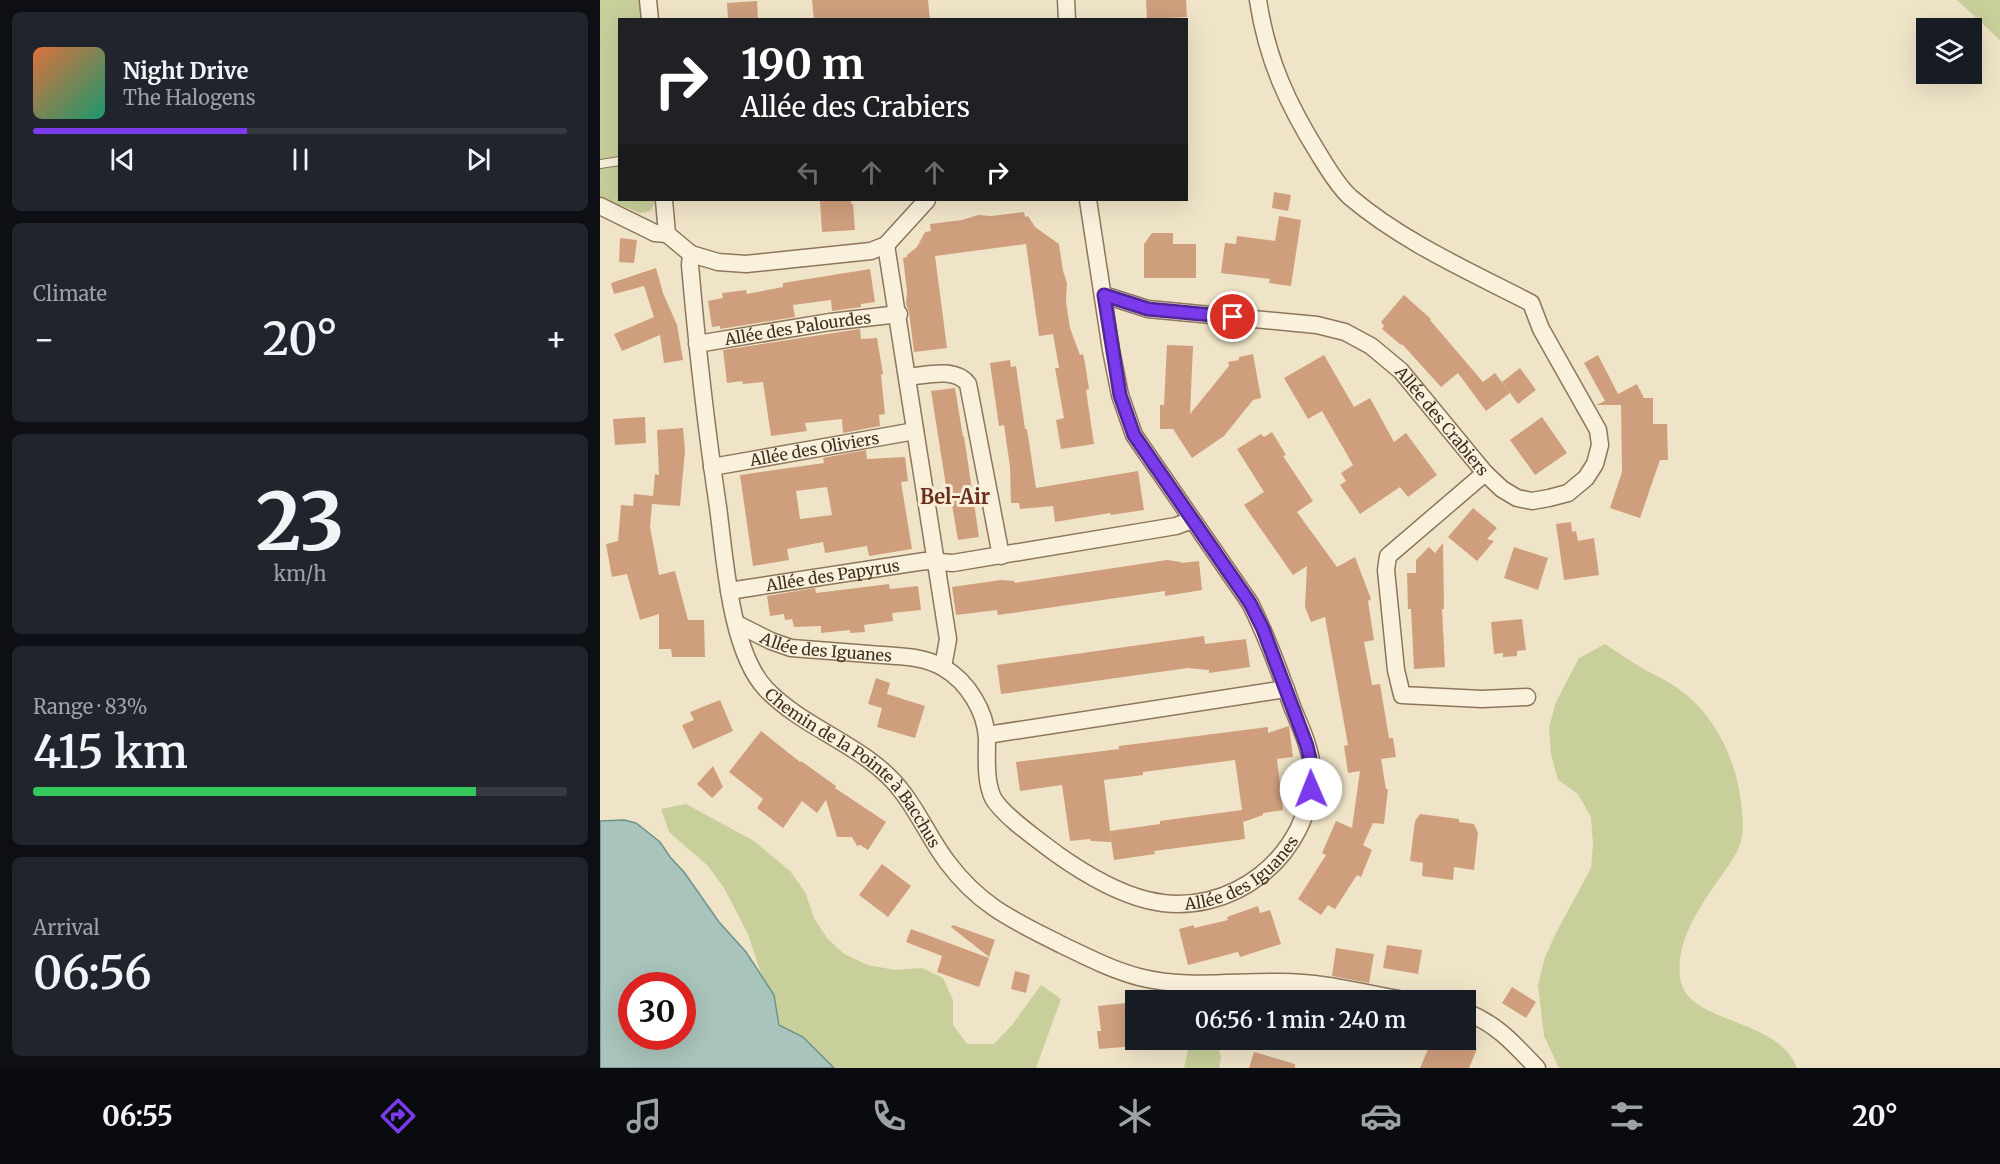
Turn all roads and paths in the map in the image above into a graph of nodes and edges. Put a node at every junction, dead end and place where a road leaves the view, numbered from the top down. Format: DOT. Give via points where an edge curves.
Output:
graph roads {
  1 [pos="648,0"];
  2 [pos="1066,0"];
  3 [pos="1258,0"];
  4 [pos="650,18"];
  5 [pos="1067,18"];
  6 [pos="618,161"];
  7 [pos="600,164"];
  8 [pos="664,201"];
  9 [pos="926,201"];
  10 [pos="1088,201"];
  11 [pos="600,206"];
  12 [pos="667,234"];
  13 [pos="886,245"];
  14 [pos="692,254"];
  15 [pos="1104,295"];
  16 [pos="899,314"];
  17 [pos="697,344"];
  18 [pos="907,377"];
  19 [pos="915,431"];
  20 [pos="712,467"];
  21 [pos="1485,473"];
  22 [pos="1192,520"];
  23 [pos="1001,556"];
  24 [pos="938,562"];
  25 [pos="729,591"];
  26 [pos="737,624"];
  27 [pos="943,667"];
  28 [pos="1286,689"];
  29 [pos="1527,697"];
  30 [pos="987,735"];
  31 [pos="1355,990"];
  32 [pos="1476,1016"];
  33 [pos="1537,1068"];
  1 -- 4 [label="street"];
  2 -- 5 [label="street"];
  3 -- 21 [label="street, Allée des Crabiers" via="1284,93 1347,195 1394,231 1531,303 1541,329 1598,430 1600,445 1595,464 1568,493 1532,501 1517,498"];
  6 -- 7 [label="lane"];
  8 -- 12 [label="street"];
  9 -- 13 [label="street"];
  10 -- 15 [label="street, Allée des Iguanes"];
  11 -- 12 [label="street" via="655,233"];
  12 -- 14 [label="street"];
  13 -- 14 [label="street" via="871,252 746,264 718,262"];
  13 -- 16 [label="street"];
  14 -- 17 [label="street, Chemin de la Pointe à Bacchus"];
  15 -- 21 [label="street, Allée des Crabiers" via="1148,309 1317,325 1345,332 1371,346 1401,371"];
  15 -- 22 [label="street, Allée des Iguanes" via="1120,395 1134,435"];
  16 -- 17 [label="street, Allée des Palourdes"];
  16 -- 18 [label="street"];
  17 -- 20 [label="street, Chemin de la Pointe à Bacchus"];
  18 -- 19 [label="street"];
  18 -- 23 [label="street" via="951,373 968,384"];
  19 -- 20 [label="street, Allée des Oliviers"];
  19 -- 24 [label="street"];
  20 -- 25 [label="street, Chemin de la Pointe à Bacchus"];
  21 -- 29 [label="street" via="1388,556 1396,670 1402,695"];
  22 -- 23 [label="street, Allée des Papyrus"];
  22 -- 28 [label="street, Allée des Iguanes" via="1250,603"];
  23 -- 24 [label="street, Allée des Papyrus"];
  24 -- 25 [label="street, Allée des Papyrus"];
  24 -- 27 [label="street" via="948,639"];
  25 -- 26 [label="street, Chemin de la Pointe à Bacchus"];
  26 -- 27 [label="street, Allée des Iguanes" via="791,648 919,658"];
  26 -- 31 [label="street, Chemin de la Pointe à Bacchus" via="750,665 766,688 810,724 873,763 902,790 948,863 1000,914 1107,967 1141,978 1199,984 1320,983"];
  27 -- 30 [label="street, Allée des Iguanes" via="957,677 979,705"];
  28 -- 30 [label="street"];
  28 -- 30 [label="street, Allée des Iguanes" via="1312,767 1311,789 1300,824 1284,852 1260,877 1226,896 1195,903 1148,900 1112,888 1059,856 1006,814 993,797 987,772"];
  32 -- 33 [label="street" via="1501,1031"];
}
